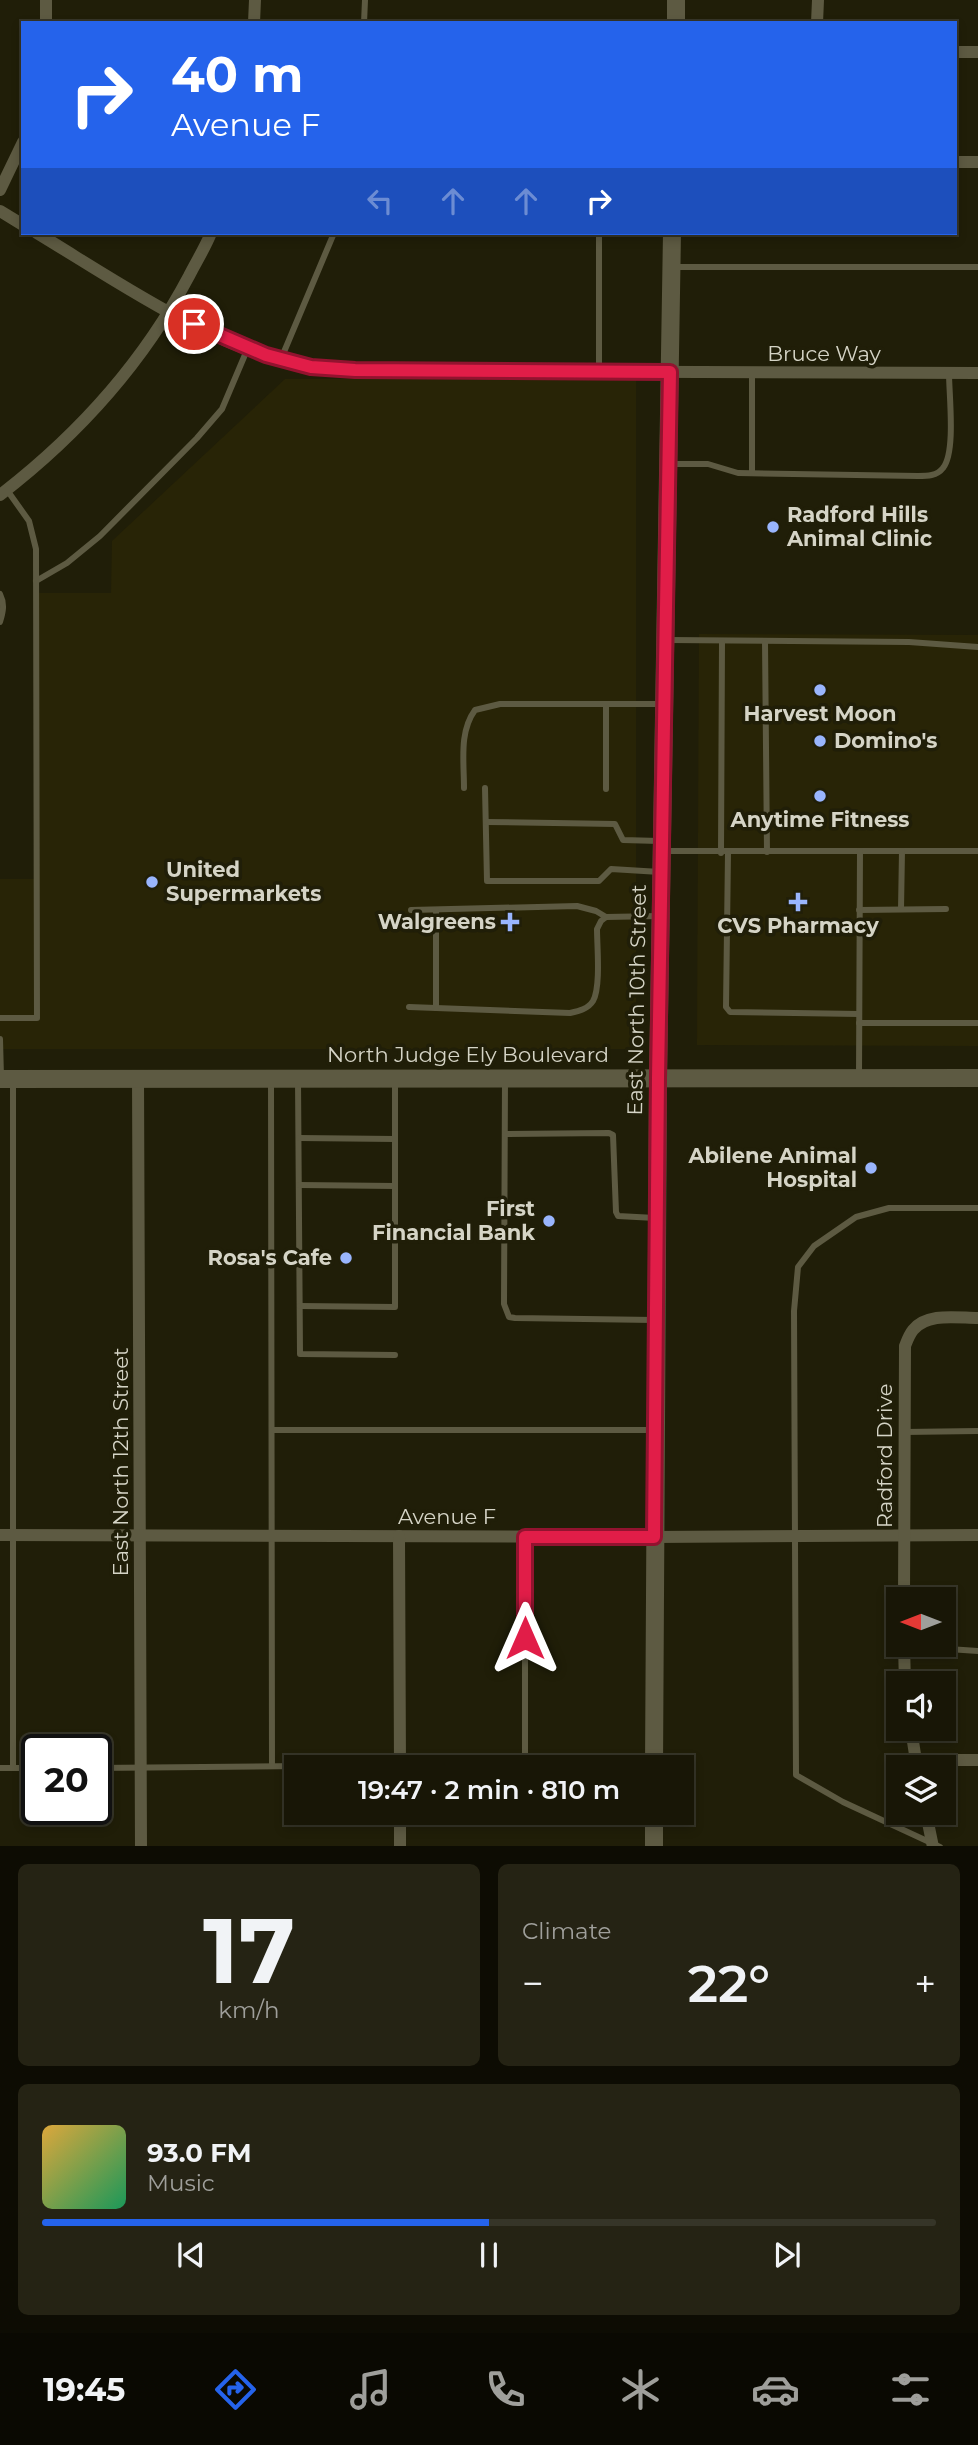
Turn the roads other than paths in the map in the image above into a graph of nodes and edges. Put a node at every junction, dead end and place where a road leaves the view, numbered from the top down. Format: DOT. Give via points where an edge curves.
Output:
graph roads {
  1 [pos="46,0"];
  2 [pos="255,0"];
  3 [pos="365,0"];
  4 [pos="676,0"];
  5 [pos="817,0"];
  6 [pos="46,21"];
  7 [pos="254,21"];
  8 [pos="364,21"];
  9 [pos="676,21"];
  10 [pos="817,21"];
  11 [pos="957,52"];
  12 [pos="978,52"];
  13 [pos="21,147"];
  14 [pos="957,162"];
  15 [pos="978,162"];
  16 [pos="0,190"];
  17 [pos="0,211"];
  18 [pos="21,224"];
  19 [pos="40,235"];
  20 [pos="210,235"];
  21 [pos="333,235"];
  22 [pos="599,235"];
  23 [pos="671,235"];
  24 [pos="671,267"];
  25 [pos="978,267"];
  26 [pos="170,312"];
  27 [pos="247,348"];
  28 [pos="281,359"];
  29 [pos="599,372"];
  30 [pos="670,372"];
  31 [pos="752,373"];
  32 [pos="949,373"];
  33 [pos="978,373"];
  34 [pos="668,464"];
  35 [pos="752,473"];
  36 [pos="3,492"];
  37 [pos="36,581"];
  38 [pos="0,594"];
  39 [pos="0,622"];
  40 [pos="665,640"];
  41 [pos="722,642"];
  42 [pos="765,642"];
  43 [pos="978,647"];
  44 [pos="664,704"];
  45 [pos="606,705"];
  46 [pos="464,788"];
  47 [pos="485,788"];
  48 [pos="606,789"];
  49 [pos="486,822"];
  50 [pos="662,846"];
  51 [pos="860,851"];
  52 [pos="902,851"];
  53 [pos="978,851"];
  54 [pos="767,852"];
  55 [pos="724,853"];
  56 [pos="662,872"];
  57 [pos="901,909"];
  58 [pos="946,909"];
  59 [pos="411,910"];
  60 [pos="436,910"];
  61 [pos="859,910"];
  62 [pos="661,916"];
  63 [pos="606,917"];
  64 [pos="409,1007"];
  65 [pos="436,1008"];
  66 [pos="859,1014"];
  67 [pos="0,1018"];
  68 [pos="859,1023"];
  69 [pos="978,1023"];
  70 [pos="0,1039"];
  71 [pos="138,1078"];
  72 [pos="271,1078"];
  73 [pos="299,1078"];
  74 [pos="395,1078"];
  75 [pos="505,1078"];
  76 [pos="658,1078"];
  77 [pos="859,1078"];
  78 [pos="978,1078"];
  79 [pos="5,1079"];
  80 [pos="505,1134"];
  81 [pos="299,1138"];
  82 [pos="395,1139"];
  83 [pos="299,1185"];
  84 [pos="395,1186"];
  85 [pos="978,1208"];
  86 [pos="657,1219"];
  87 [pos="300,1306"];
  88 [pos="978,1318"];
  89 [pos="656,1320"];
  90 [pos="395,1355"];
  91 [pos="272,1430"];
  92 [pos="655,1430"];
  93 [pos="978,1431"];
  94 [pos="904,1432"];
  95 [pos="7,1535"];
  96 [pos="141,1535"];
  97 [pos="795,1535"];
  98 [pos="904,1535"];
  99 [pos="978,1535"];
  100 [pos="272,1536"];
  101 [pos="399,1536"];
  102 [pos="525,1537"];
  103 [pos="654,1537"];
  104 [pos="904,1587"];
  105 [pos="956,1650"];
  106 [pos="978,1651"];
  107 [pos="400,1755"];
  108 [pos="525,1755"];
  109 [pos="654,1755"];
  110 [pos="978,1760"];
  111 [pos="956,1761"];
  112 [pos="272,1766"];
  113 [pos="284,1766"];
  114 [pos="0,1768"];
  115 [pos="13,1768"];
  116 [pos="21,1768"];
  117 [pos="112,1768"];
  118 [pos="141,1768"];
  119 [pos="400,1825"];
  120 [pos="654,1825"];
  121 [pos="929,1825"];
  122 [pos="141,1846"];
  123 [pos="400,1846"];
  124 [pos="654,1846"];
  125 [pos="935,1846"];
  1 -- 6 [label="street"];
  2 -- 7 [label="street"];
  3 -- 8 [label="lane"];
  4 -- 9 [label="main road"];
  5 -- 10 [label="street"];
  11 -- 12 [label="street"];
  13 -- 16 [label="street"];
  14 -- 15 [label="street"];
  17 -- 18 [label="street"];
  19 -- 26 [label="street, Bruce Way"];
  20 -- 26 [label="street"];
  21 -- 28 [label="lane"];
  22 -- 29 [label="lane"];
  23 -- 24 [label="main road, East North 10th Street"];
  24 -- 25 [label="lane"];
  24 -- 30 [label="main road, East North 10th Street"];
  26 -- 27 [label="street, Bruce Way"];
  26 -- 36 [label="street" via="114,390 35,468"];
  27 -- 28 [label="street, Bruce Way"];
  27 -- 37 [label="lane" via="222,409 197,438 100,536 67,564"];
  28 -- 29 [label="street, Bruce Way" via="311,367 355,370"];
  29 -- 30 [label="street, Bruce Way"];
  30 -- 31 [label="street, Bruce Way"];
  30 -- 34 [label="main road, East North 10th Street"];
  31 -- 32 [label="street, Bruce Way"];
  31 -- 35 [label="lane"];
  32 -- 33 [label="street, Bruce Way"];
  32 -- 35 [label="lane" via="950,446 947,461 936,474"];
  34 -- 35 [label="lane" via="708,464"];
  34 -- 40 [label="main road, East North 10th Street"];
  36 -- 37 [label="lane" via="29,521 36,549"];
  37 -- 67 [label="lane" via="37,1018"];
  38 -- 39 [label="lane" via="4,611"];
  40 -- 41 [label="lane"];
  40 -- 44 [label="main road, East North 10th Street"];
  41 -- 42 [label="lane"];
  41 -- 55 [label="lane"];
  42 -- 43 [label="lane"];
  42 -- 54 [label="lane"];
  44 -- 45 [label="lane"];
  44 -- 50 [label="main road, East North 10th Street"];
  45 -- 46 [label="lane" via="500,704 475,710 464,734"];
  45 -- 48 [label="lane"];
  47 -- 49 [label="lane"];
  49 -- 50 [label="lane" via="615,824 623,840"];
  49 -- 56 [label="lane" via="487,881 599,881 611,869"];
  50 -- 55 [label="lane"];
  50 -- 56 [label="main road, East North 10th Street"];
  51 -- 52 [label="lane"];
  51 -- 54 [label="lane"];
  51 -- 61 [label="lane"];
  52 -- 53 [label="lane"];
  52 -- 57 [label="lane"];
  54 -- 55 [label="lane"];
  55 -- 66 [label="lane" via="726,1007 730,1012"];
  56 -- 62 [label="main road, East North 10th Street"];
  57 -- 58 [label="lane"];
  57 -- 61 [label="lane"];
  59 -- 60 [label="lane"];
  60 -- 63 [label="lane" via="577,906"];
  60 -- 65 [label="lane"];
  61 -- 66 [label="lane"];
  62 -- 63 [label="lane"];
  62 -- 76 [label="main road, East North 10th Street"];
  63 -- 65 [label="lane" via="597,929 596,993 583,1010"];
  64 -- 65 [label="lane"];
  66 -- 68 [label="lane"];
  68 -- 69 [label="lane"];
  68 -- 77 [label="lane"];
  70 -- 79 [label="lane"];
  71 -- 72 [label="main road, North Judge Ely Boulevard"];
  71 -- 79 [label="main road, North Judge Ely Boulevard"];
  71 -- 96 [label="street, East North 12th Street"];
  72 -- 73 [label="main road, North Judge Ely Boulevard"];
  72 -- 91 [label="lane"];
  73 -- 74 [label="main road, North Judge Ely Boulevard"];
  73 -- 81 [label="lane"];
  74 -- 75 [label="main road, North Judge Ely Boulevard"];
  74 -- 82 [label="lane"];
  75 -- 76 [label="main road, North Judge Ely Boulevard"];
  75 -- 80 [label="lane"];
  76 -- 77 [label="main road, North Judge Ely Boulevard"];
  76 -- 86 [label="main road, East North 10th Street"];
  77 -- 78 [label="main road, North Judge Ely Boulevard"];
  79 -- 95 [label="lane"];
  80 -- 86 [label="lane" via="609,1133 614,1139 618,1216"];
  80 -- 89 [label="lane" via="504,1304 509,1317"];
  81 -- 82 [label="lane"];
  81 -- 83 [label="lane"];
  82 -- 84 [label="lane"];
  83 -- 84 [label="lane"];
  83 -- 87 [label="lane"];
  84 -- 87 [label="lane" via="395,1307"];
  85 -- 97 [label="lane" via="889,1208 856,1217 814,1246 798,1267 794,1311"];
  86 -- 89 [label="main road, East North 10th Street"];
  87 -- 90 [label="lane" via="300,1354"];
  88 -- 94 [label="street, Radford Drive" via="938,1318 913,1330 905,1346"];
  89 -- 92 [label="main road, East North 10th Street"];
  91 -- 92 [label="lane"];
  91 -- 100 [label="lane"];
  92 -- 103 [label="main road, East North 10th Street"];
  93 -- 94 [label="lane"];
  94 -- 98 [label="street, Radford Drive"];
  95 -- 96 [label="street, Avenue F"];
  95 -- 115 [label="lane"];
  96 -- 100 [label="street, Avenue F"];
  96 -- 118 [label="street, East North 12th Street"];
  97 -- 98 [label="street, Avenue F"];
  97 -- 103 [label="street, Avenue F"];
  97 -- 125 [label="lane" via="796,1775"];
  98 -- 99 [label="street, Avenue F"];
  98 -- 104 [label="street, Radford Drive"];
  100 -- 101 [label="street, Avenue F"];
  100 -- 112 [label="lane"];
  101 -- 102 [label="street, Avenue F"];
  101 -- 107 [label="street"];
  102 -- 103 [label="street, Avenue F"];
  102 -- 108 [label="lane"];
  103 -- 109 [label="main road, East North 10th Street"];
  105 -- 106 [label="lane"];
  110 -- 111 [label="street"];
  112 -- 113 [label="lane"];
  112 -- 118 [label="lane"];
  114 -- 115 [label="lane"];
  115 -- 116 [label="lane"];
  117 -- 118 [label="lane"];
  118 -- 122 [label="street, East North 12th Street"];
  119 -- 123 [label="street"];
  120 -- 124 [label="main road"];
  121 -- 125 [label="street"];
}
